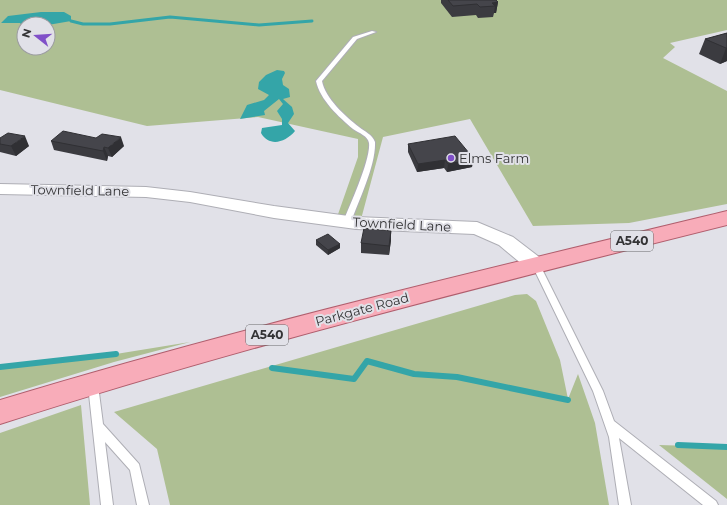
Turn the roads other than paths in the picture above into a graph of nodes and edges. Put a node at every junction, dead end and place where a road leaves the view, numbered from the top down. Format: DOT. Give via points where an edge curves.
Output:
graph roads {
  1 [pos="374,32"];
  2 [pos="0,189"];
  3 [pos="727,218"];
  4 [pos="347,222"];
  5 [pos="536,265"];
  6 [pos="93,382"];
  7 [pos="0,412"];
  8 [pos="609,423"];
  9 [pos="98,426"];
  10 [pos="107,505"];
  11 [pos="143,505"];
  12 [pos="625,505"];
  13 [pos="712,505"];
  1 -- 4 [label="lane" via="355,38 318,81 322,94 372,142 372,151 363,180"];
  2 -- 4 [label="street, Townfield Lane" via="146,192"];
  3 -- 5 [label="main road, Parkgate Road / A540"];
  4 -- 5 [label="street, Townfield Lane" via="477,228 506,241"];
  5 -- 6 [label="main road, Parkgate Road / A540" via="407,297"];
  5 -- 8 [label="lane, Townfield Lane" via="598,391"];
  6 -- 7 [label="main road, Parkgate Road / A540"];
  6 -- 9 [label="lane"];
  8 -- 12 [label="lane, Townfield Lane" via="614,437"];
  8 -- 13 [label="lane"];
  9 -- 10 [label="lane"];
  9 -- 11 [label="lane" via="135,468"];
}
